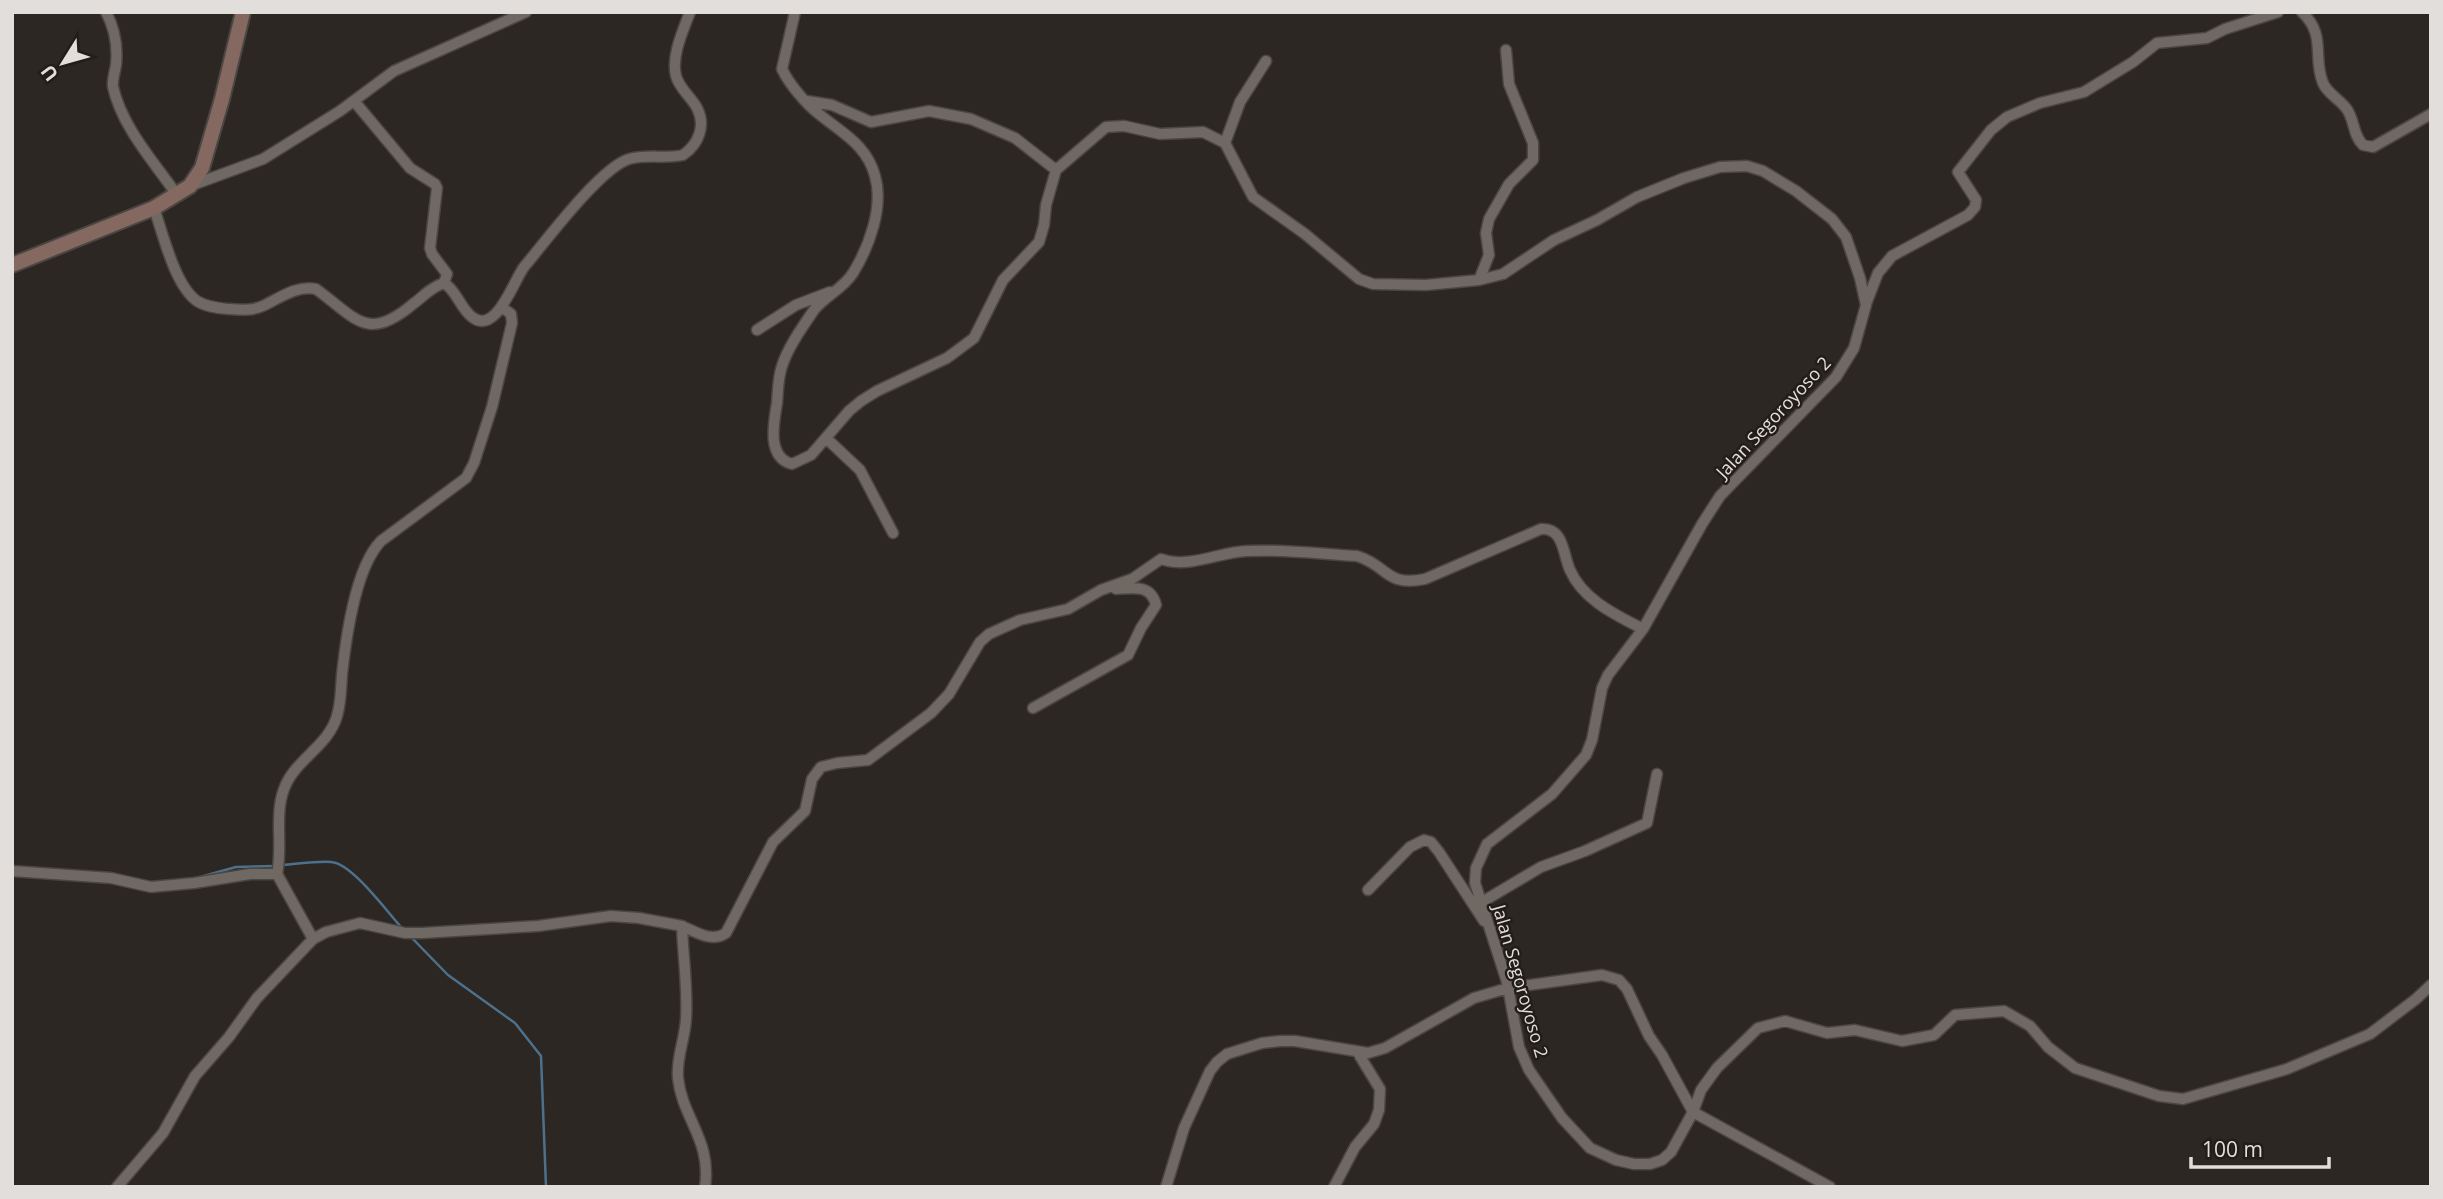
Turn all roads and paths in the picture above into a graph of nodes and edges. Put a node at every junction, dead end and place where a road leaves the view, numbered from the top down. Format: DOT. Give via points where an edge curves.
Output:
graph roads {
  1 [pos="106,12"];
  2 [pos="243,12"];
  3 [pos="526,12"];
  4 [pos="690,12"];
  5 [pos="795,12"];
  6 [pos="2278,12"];
  7 [pos="2302,12"];
  8 [pos="1506,50"];
  9 [pos="1266,61"];
  10 [pos="354,101"];
  11 [pos="807,101"];
  12 [pos="2431,114"];
  13 [pos="1225,143"];
  14 [pos="1056,170"];
  15 [pos="190,186"];
  16 [pos="177,195"];
  17 [pos="154,208"];
  18 [pos="12,265"];
  19 [pos="1479,280"];
  20 [pos="444,283"];
  21 [pos="838,289"];
  22 [pos="1866,305"];
  23 [pos="503,308"];
  24 [pos="757,330"];
  25 [pos="827,438"];
  26 [pos="893,533"];
  27 [pos="1101,590"];
  28 [pos="1643,629"];
  29 [pos="1033,708"];
  30 [pos="1657,774"];
  31 [pos="12,871"];
  32 [pos="277,874"];
  33 [pos="1368,890"];
  34 [pos="1482,902"];
  35 [pos="682,926"];
  36 [pos="1491,933"];
  37 [pos="313,939"];
  38 [pos="2431,985"];
  39 [pos="1508,988"];
  40 [pos="1358,1053"];
  41 [pos="1693,1112"];
  42 [pos="117,1187"];
  43 [pos="705,1187"];
  44 [pos="1166,1187"];
  45 [pos="1334,1187"];
  46 [pos="1830,1187"];
  1 -- 16 [label="street" via="116,36 113,82 121,106 140,144"];
  2 -- 15 [label="main road" via="202,168"];
  3 -- 10 [label="street" via="394,71"];
  4 -- 23 [label="street" via="675,72 698,109 701,129 696,143 683,155 638,157 615,166 518,275"];
  5 -- 11 [label="street" via="782,69"];
  6 -- 22 [label="street" via="2207,38 2157,43 2084,92 2040,103 1998,122 1958,172 1976,200 1975,207 1892,256 1878,273"];
  7 -- 12 [label="street" via="2317,34 2324,84 2347,109 2363,145 2373,147"];
  8 -- 19 [label="street" via="1509,85 1534,151 1489,219 1489,255"];
  9 -- 13 [label="street" via="1240,102"];
  10 -- 15 [label="street" via="263,159"];
  10 -- 20 [label="street" via="410,168 437,188 430,248 447,274"];
  11 -- 14 [label="street" via="832,105 871,122 929,111 971,119 1015,138"];
  11 -- 21 [label="street" via="863,149 875,175 877,206 870,235 852,275"];
  13 -- 14 [label="street" via="1203,132 1160,134 1106,127"];
  13 -- 19 [label="street, Jalan Segoroyoso 2" via="1253,197 1359,279 1373,284 1426,285"];
  14 -- 25 [label="street" via="1039,242 1003,280 974,338 947,358 861,401"];
  15 -- 16 [label="main road"];
  16 -- 17 [label="main road"];
  17 -- 18 [label="main road"];
  17 -- 20 [label="street" via="181,282 203,305 256,309 308,287 356,320 382,325"];
  19 -- 22 [label="street, Jalan Segoroyoso 2" via="1503,274 1554,240 1637,197 1720,167 1747,166 1763,170 1832,219 1846,237"];
  20 -- 23 [label="street" via="476,319 487,320"];
  21 -- 24 [label="street" via="796,305"];
  21 -- 25 [label="street" via="813,312 782,363 774,419 774,442 786,462 803,460"];
  22 -- 28 [label="street, Jalan Segoroyoso 2" via="1854,348 1836,377 1720,496"];
  23 -- 32 [label="street" via="511,314 512,323 492,407 470,471 461,483 381,541 365,571 350,619 337,719 326,740 296,768 284,790"];
  25 -- 26 [label="street" via="860,470"];
  27 -- 28 [label="street" via="1132,579 1161,559 1179,563 1252,550 1357,556 1393,578 1413,581 1548,529 1562,541 1570,572 1595,601"];
  27 -- 29 [label="street" via="1141,588 1156,605 1128,655"];
  27 -- 35 [label="street" via="1068,608 1020,620 989,634 931,713 868,760 821,767 812,779 805,811 773,842 726,933 712,938"];
  28 -- 34 [label="street, Jalan Segoroyoso 2" via="1602,688 1586,755 1552,794 1506,827 1481,853 1475,875"];
  30 -- 34 [label="street" via="1647,823 1597,847 1553,861"];
  31 -- 32 [label="street" via="111,878 151,887"];
  32 -- 37 [label="street"];
  33 -- 36 [label="street" via="1410,847 1424,840 1431,842"];
  34 -- 36 [label="street, Jalan Segoroyoso 2"];
  35 -- 37 [label="street" via="611,916 538,926 405,933 360,923"];
  35 -- 43 [label="street" via="686,1020 678,1080 702,1145"];
  36 -- 39 [label="street, Jalan Segoroyoso 2"];
  37 -- 42 [label="street" via="257,998 195,1076 163,1133"];
  38 -- 41 [label="street, Jalan Segoroyoso 2" via="2370,1034 2332,1052 2183,1099 2159,1096 2075,1068 2031,1026 2004,1011 1955,1015 1934,1035 1902,1041 1855,1030 1828,1033 1785,1021 1758,1028 1717,1068 1701,1090"];
  39 -- 40 [label="street" via="1474,998 1376,1052"];
  39 -- 41 [label="street" via="1602,975 1619,980"];
  39 -- 41 [label="street, Jalan Segoroyoso 2" via="1519,1047 1529,1070 1562,1118 1590,1148 1621,1162 1662,1160"];
  40 -- 44 [label="street" via="1280,1041 1227,1054 1210,1071 1184,1128"];
  40 -- 45 [label="street" via="1380,1089 1379,1110"];
  41 -- 46 [label="street"];
}
